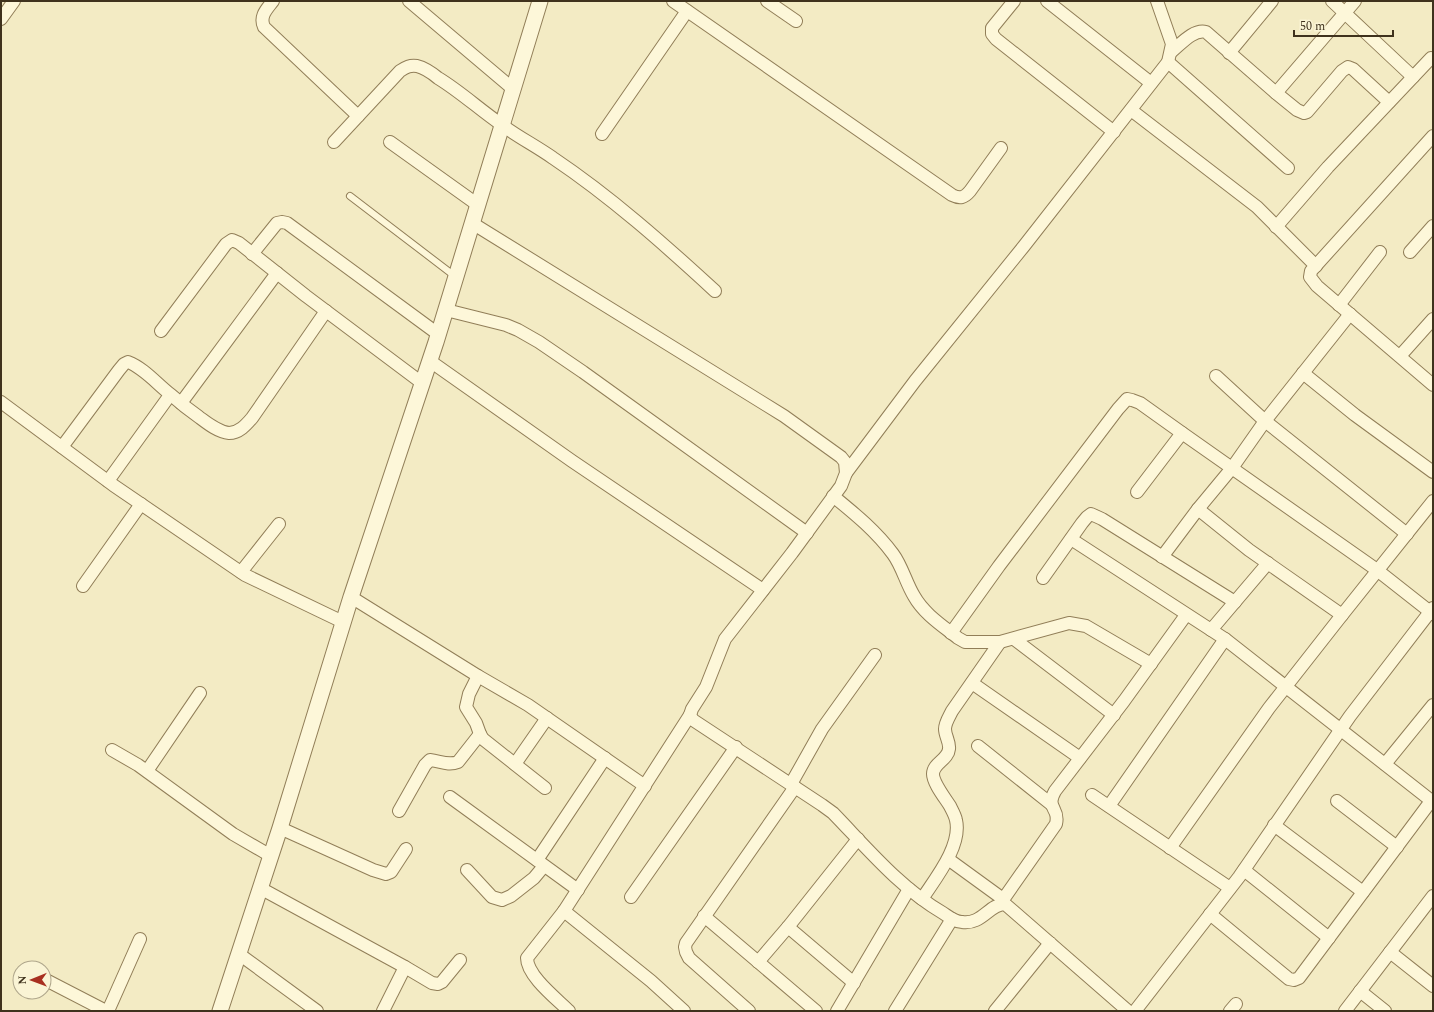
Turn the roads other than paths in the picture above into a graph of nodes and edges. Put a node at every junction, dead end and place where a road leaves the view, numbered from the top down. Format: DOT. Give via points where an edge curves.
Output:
graph roads {
  1 [pos="14,1"];
  2 [pos="273,1"];
  3 [pos="409,1"];
  4 [pos="540,1"];
  5 [pos="673,1"];
  6 [pos="767,1"];
  7 [pos="1014,1"];
  8 [pos="1047,1"];
  9 [pos="1157,1"];
  10 [pos="1272,1"];
  11 [pos="1332,1"];
  12 [pos="1356,1"];
  13 [pos="687,11"];
  14 [pos="1345,13"];
  15 [pos="1,19"];
  16 [pos="796,21"];
  17 [pos="1229,52"];
  18 [pos="1170,57"];
  19 [pos="1431,58"];
  20 [pos="1413,77"];
  21 [pos="1151,83"];
  22 [pos="513,89"];
  23 [pos="1276,93"];
  24 [pos="1389,102"];
  25 [pos="1131,110"];
  26 [pos="358,116"];
  27 [pos="502,125"];
  28 [pos="1114,132"];
  29 [pos="602,134"];
  30 [pos="1433,136"];
  31 [pos="334,142"];
  32 [pos="390,142"];
  33 [pos="1002,148"];
  34 [pos="1288,168"];
  35 [pos="350,196"];
  36 [pos="478,205"];
  37 [pos="472,224"];
  38 [pos="1433,226"];
  39 [pos="1276,227"];
  40 [pos="1380,252"];
  41 [pos="1410,252"];
  42 [pos="252,254"];
  43 [pos="1316,266"];
  44 [pos="277,273"];
  45 [pos="456,277"];
  46 [pos="716,291"];
  47 [pos="1339,305"];
  48 [pos="446,310"];
  49 [pos="326,311"];
  50 [pos="1350,314"];
  51 [pos="1433,319"];
  52 [pos="161,331"];
  53 [pos="438,334"];
  54 [pos="1400,356"];
  55 [pos="430,361"];
  56 [pos="1303,373"];
  57 [pos="1216,376"];
  58 [pos="422,383"];
  59 [pos="1433,385"];
  60 [pos="170,395"];
  61 [pos="1,402"];
  62 [pos="181,403"];
  63 [pos="1265,421"];
  64 [pos="1182,432"];
  65 [pos="62,447"];
  66 [pos="1232,468"];
  67 [pos="846,472"];
  68 [pos="1433,472"];
  69 [pos="108,481"];
  70 [pos="1137,492"];
  71 [pos="833,496"];
  72 [pos="1433,501"];
  73 [pos="141,504"];
  74 [pos="1198,509"];
  75 [pos="279,524"];
  76 [pos="807,533"];
  77 [pos="1407,534"];
  78 [pos="1071,539"];
  79 [pos="1162,557"];
  80 [pos="1268,563"];
  81 [pos="1378,570"];
  82 [pos="241,572"];
  83 [pos="1043,578"];
  84 [pos="83,586"];
  85 [pos="763,590"];
  86 [pos="351,597"];
  87 [pos="1235,602"];
  88 [pos="1432,611"];
  89 [pos="1186,615"];
  90 [pos="1342,615"];
  91 [pos="343,622"];
  92 [pos="1211,630"];
  93 [pos="951,633"];
  94 [pos="1014,639"];
  95 [pos="1225,639"];
  96 [pos="1000,642"];
  97 [pos="875,655"];
  98 [pos="1150,664"];
  99 [pos="478,676"];
  100 [pos="972,683"];
  101 [pos="1286,687"];
  102 [pos="200,693"];
  103 [pos="1433,705"];
  104 [pos="1114,715"];
  105 [pos="690,716"];
  106 [pos="547,718"];
  107 [pos="1341,729"];
  108 [pos="480,734"];
  109 [pos="978,746"];
  110 [pos="736,748"];
  111 [pos="112,750"];
  112 [pos="605,758"];
  113 [pos="1080,758"];
  114 [pos="516,764"];
  115 [pos="1385,764"];
  116 [pos="147,771"];
  117 [pos="793,785"];
  118 [pos="645,786"];
  119 [pos="545,788"];
  120 [pos="1092,795"];
  121 [pos="450,797"];
  122 [pos="1337,801"];
  123 [pos="1432,801"];
  124 [pos="1051,804"];
  125 [pos="1109,806"];
  126 [pos="399,811"];
  127 [pos="1274,825"];
  128 [pos="280,828"];
  129 [pos="858,839"];
  130 [pos="1397,847"];
  131 [pos="1170,848"];
  132 [pos="406,849"];
  133 [pos="271,856"];
  134 [pos="948,859"];
  135 [pos="540,863"];
  136 [pos="467,870"];
  137 [pos="1244,870"];
  138 [pos="260,888"];
  139 [pos="1230,888"];
  140 [pos="910,889"];
  141 [pos="578,890"];
  142 [pos="1363,892"];
  143 [pos="1433,896"];
  144 [pos="631,897"];
  145 [pos="922,900"];
  146 [pos="1002,902"];
  147 [pos="564,911"];
  148 [pos="1210,914"];
  149 [pos="704,916"];
  150 [pos="952,919"];
  151 [pos="788,927"];
  152 [pos="140,938"];
  153 [pos="1330,938"];
  154 [pos="1050,943"];
  155 [pos="1390,952"];
  156 [pos="239,954"];
  157 [pos="460,960"];
  158 [pos="758,962"];
  159 [pos="405,966"];
  160 [pos="52,983"];
  161 [pos="854,983"];
  162 [pos="1433,986"];
  163 [pos="1360,991"];
  164 [pos="107,1011"];
  165 [pos="220,1011"];
  166 [pos="317,1011"];
  167 [pos="383,1011"];
  168 [pos="569,1011"];
  169 [pos="684,1011"];
  170 [pos="749,1011"];
  171 [pos="816,1011"];
  172 [pos="837,1011"];
  173 [pos="895,1011"];
  174 [pos="995,1011"];
  175 [pos="1128,1011"];
  176 [pos="1135,1011"];
  177 [pos="1345,1011"];
  178 [pos="1385,1011"];
  1 -- 15 [label="street"];
  2 -- 26 [label="street" via="261,19 264,27"];
  3 -- 22 [label="street"];
  4 -- 22 [label="street"];
  5 -- 13 [label="street"];
  6 -- 16 [label="street"];
  7 -- 28 [label="street" via="992,28 992,34"];
  8 -- 21 [label="street"];
  9 -- 18 [label="street" via="1171,37"];
  10 -- 17 [label="street"];
  11 -- 14 [label="street"];
  12 -- 14 [label="street"];
  13 -- 29 [label="street"];
  13 -- 33 [label="street" via="958,198 964,197 970,191"];
  14 -- 20 [label="street"];
  14 -- 23 [label="street"];
  17 -- 18 [label="street" via="1206,32 1200,31"];
  17 -- 23 [label="street"];
  18 -- 21 [label="street"];
  18 -- 34 [label="street"];
  19 -- 20 [label="street"];
  20 -- 24 [label="street"];
  21 -- 25 [label="street"];
  22 -- 27 [label="street"];
  23 -- 24 [label="street" via="1304,114 1348,67 1357,72"];
  24 -- 39 [label="street"];
  25 -- 28 [label="street"];
  25 -- 39 [label="street" via="1257,208"];
  26 -- 27 [label="street" via="400,71 412,66 426,70 446,83"];
  26 -- 31 [label="street"];
  27 -- 36 [label="street"];
  27 -- 46 [label="street" via="596,190 665,245"];
  28 -- 67 [label="street" via="915,380"];
  30 -- 43 [label="street"];
  32 -- 36 [label="street"];
  35 -- 45 [label="lane"];
  36 -- 37 [label="street"];
  37 -- 45 [label="street"];
  37 -- 67 [label="street" via="784,416 841,457 845,462"];
  38 -- 41 [label="street"];
  39 -- 43 [label="street"];
  40 -- 47 [label="street"];
  42 -- 44 [label="street"];
  42 -- 52 [label="street" via="232,240 226,244"];
  42 -- 53 [label="street" via="277,223 287,223"];
  43 -- 47 [label="street" via="1310,277"];
  44 -- 49 [label="street"];
  44 -- 62 [label="street"];
  45 -- 48 [label="street"];
  47 -- 50 [label="street"];
  48 -- 53 [label="street"];
  48 -- 76 [label="street" via="506,325 539,342"];
  49 -- 58 [label="street"];
  49 -- 62 [label="street" via="244,427 228,433 207,423"];
  50 -- 54 [label="street"];
  50 -- 56 [label="street"];
  51 -- 54 [label="street"];
  53 -- 55 [label="street"];
  54 -- 59 [label="street"];
  55 -- 58 [label="street"];
  55 -- 85 [label="street"];
  56 -- 63 [label="street"];
  56 -- 68 [label="street"];
  57 -- 63 [label="street"];
  58 -- 86 [label="street"];
  60 -- 62 [label="street"];
  60 -- 65 [label="street" via="138,367 128,362"];
  60 -- 69 [label="street"];
  61 -- 65 [label="street"];
  63 -- 66 [label="street"];
  63 -- 77 [label="street"];
  64 -- 66 [label="street"];
  64 -- 70 [label="street"];
  64 -- 93 [label="street" via="1140,403 1127,399"];
  65 -- 69 [label="street"];
  66 -- 74 [label="street"];
  66 -- 81 [label="street"];
  67 -- 71 [label="street" via="841,486"];
  69 -- 73 [label="street"];
  71 -- 76 [label="street"];
  71 -- 93 [label="street" via="880,537 894,556 919,605"];
  72 -- 77 [label="street"];
  73 -- 82 [label="street"];
  73 -- 84 [label="street"];
  74 -- 79 [label="street"];
  74 -- 80 [label="street"];
  75 -- 82 [label="street"];
  76 -- 85 [label="street"];
  77 -- 81 [label="street"];
  78 -- 79 [label="street" via="1091,514 1102,518"];
  78 -- 83 [label="street"];
  78 -- 89 [label="street"];
  79 -- 87 [label="street"];
  80 -- 87 [label="street"];
  80 -- 90 [label="street"];
  81 -- 88 [label="street"];
  81 -- 90 [label="street"];
  82 -- 91 [label="street"];
  85 -- 105 [label="street" via="725,639 706,687"];
  86 -- 91 [label="street"];
  86 -- 99 [label="street"];
  87 -- 92 [label="street"];
  88 -- 107 [label="street"];
  89 -- 92 [label="street"];
  89 -- 98 [label="street"];
  90 -- 101 [label="street"];
  91 -- 128 [label="street"];
  92 -- 95 [label="street"];
  93 -- 96 [label="street" via="965,642"];
  94 -- 96 [label="street"];
  94 -- 98 [label="street" via="1076,623 1086,626"];
  94 -- 104 [label="street"];
  95 -- 101 [label="street"];
  95 -- 125 [label="street"];
  96 -- 100 [label="street"];
  97 -- 117 [label="street" via="822,729"];
  98 -- 104 [label="street"];
  99 -- 106 [label="street" via="528,704"];
  99 -- 108 [label="street" via="466,707"];
  100 -- 113 [label="street"];
  100 -- 134 [label="street" via="946,724 948,755 934,768 933,773 936,784 956,818 954,846"];
  101 -- 107 [label="street"];
  101 -- 131 [label="street"];
  102 -- 116 [label="street"];
  103 -- 115 [label="street"];
  104 -- 113 [label="street"];
  105 -- 110 [label="street"];
  105 -- 118 [label="street"];
  106 -- 112 [label="street"];
  106 -- 114 [label="street"];
  107 -- 115 [label="street"];
  107 -- 127 [label="street"];
  108 -- 114 [label="street"];
  108 -- 126 [label="street" via="458,762 447,764 430,760"];
  109 -- 124 [label="street"];
  110 -- 117 [label="street"];
  110 -- 144 [label="street"];
  111 -- 116 [label="street"];
  112 -- 118 [label="street"];
  112 -- 135 [label="street"];
  113 -- 124 [label="street" via="1055,791"];
  114 -- 119 [label="street"];
  115 -- 123 [label="street"];
  116 -- 133 [label="street" via="233,834"];
  117 -- 129 [label="street" via="832,813"];
  117 -- 149 [label="street"];
  118 -- 141 [label="street"];
  120 -- 125 [label="street"];
  121 -- 135 [label="street"];
  122 -- 130 [label="street"];
  123 -- 130 [label="street"];
  124 -- 146 [label="street" via="1058,817 1056,824"];
  125 -- 131 [label="street"];
  127 -- 137 [label="street"];
  127 -- 142 [label="street"];
  128 -- 132 [label="street" via="386,874 391,872"];
  128 -- 133 [label="street"];
  129 -- 140 [label="street"];
  129 -- 151 [label="street"];
  130 -- 142 [label="street"];
  131 -- 139 [label="street"];
  133 -- 138 [label="street"];
  134 -- 145 [label="street"];
  134 -- 146 [label="street"];
  135 -- 136 [label="street" via="534,878 502,900 492,897"];
  135 -- 141 [label="street"];
  137 -- 139 [label="street"];
  137 -- 153 [label="street"];
  138 -- 156 [label="street"];
  138 -- 159 [label="street"];
  139 -- 148 [label="street"];
  140 -- 145 [label="street"];
  140 -- 161 [label="street"];
  141 -- 147 [label="street"];
  142 -- 153 [label="street"];
  143 -- 155 [label="street"];
  145 -- 150 [label="street"];
  146 -- 150 [label="street" via="980,919 971,922"];
  146 -- 154 [label="street"];
  147 -- 168 [label="street" via="527,958 527,964"];
  147 -- 169 [label="street"];
  148 -- 153 [label="street" via="1289,979 1299,978"];
  148 -- 176 [label="street"];
  149 -- 158 [label="street"];
  149 -- 170 [label="street" via="684,947 686,952 689,958"];
  150 -- 173 [label="street"];
  151 -- 158 [label="street"];
  151 -- 161 [label="street"];
  152 -- 164 [label="street"];
  154 -- 174 [label="street"];
  154 -- 175 [label="street"];
  155 -- 162 [label="street"];
  155 -- 163 [label="street"];
  156 -- 165 [label="street"];
  156 -- 166 [label="street"];
  157 -- 159 [label="street" via="438,984"];
  158 -- 171 [label="street"];
  159 -- 167 [label="street"];
  160 -- 164 [label="street"];
  161 -- 172 [label="street"];
  163 -- 177 [label="street"];
  163 -- 178 [label="street"];
}
